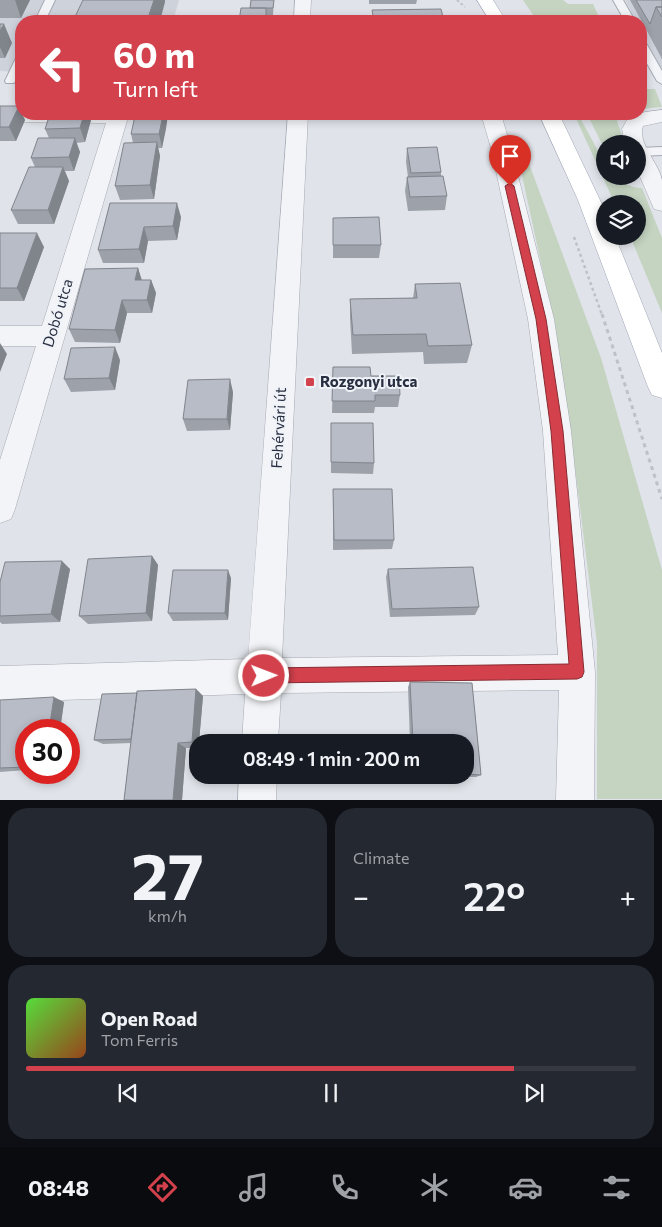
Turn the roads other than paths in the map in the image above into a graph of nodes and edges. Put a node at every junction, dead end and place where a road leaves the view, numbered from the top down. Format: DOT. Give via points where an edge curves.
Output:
graph roads {
  1 [pos="50,0"];
  2 [pos="303,0"];
  3 [pos="485,0"];
  4 [pos="618,0"];
  5 [pos="43,15"];
  6 [pos="302,15"];
  7 [pos="494,15"];
  8 [pos="627,15"];
  9 [pos="647,54"];
  10 [pos="662,81"];
  11 [pos="0,116"];
  12 [pos="15,116"];
  13 [pos="662,116"];
  14 [pos="647,118"];
  15 [pos="117,120"];
  16 [pos="298,120"];
  17 [pos="492,120"];
  18 [pos="552,120"];
  19 [pos="640,120"];
  20 [pos="634,135"];
  21 [pos="646,149"];
  22 [pos="662,151"];
  23 [pos="646,168"];
  24 [pos="662,204"];
  25 [pos="0,336"];
  26 [pos="51,336"];
  27 [pos="662,387"];
  28 [pos="0,509"];
  29 [pos="577,672"];
  30 [pos="264,676"];
  31 [pos="0,684"];
  32 [pos="260,734"];
  33 [pos="257,784"];
  34 [pos="256,800"];
  35 [pos="575,800"];
  1 -- 5 [label="lane"];
  2 -- 6 [label="street"];
  3 -- 7 [label="main road"];
  4 -- 8 [label="lane"];
  9 -- 10 [label="lane"];
  11 -- 12 [label="street, Dobó utca"];
  13 -- 14 [label="street"];
  15 -- 26 [label="street, Dobó utca"];
  16 -- 30 [label="street, Fehérvári út"];
  17 -- 29 [label="street" via="541,319 557,431"];
  18 -- 27 [label="main road" via="589,200"];
  19 -- 20 [label="street" via="632,129"];
  21 -- 22 [label="lane"];
  23 -- 24 [label="street"];
  25 -- 26 [label="street"];
  26 -- 28 [label="street, Dobó utca"];
  29 -- 30 [label="street"];
  29 -- 35 [label="street"];
  30 -- 31 [label="street"];
  30 -- 32 [label="street, Fehérvári út"];
  33 -- 34 [label="street"];
}
